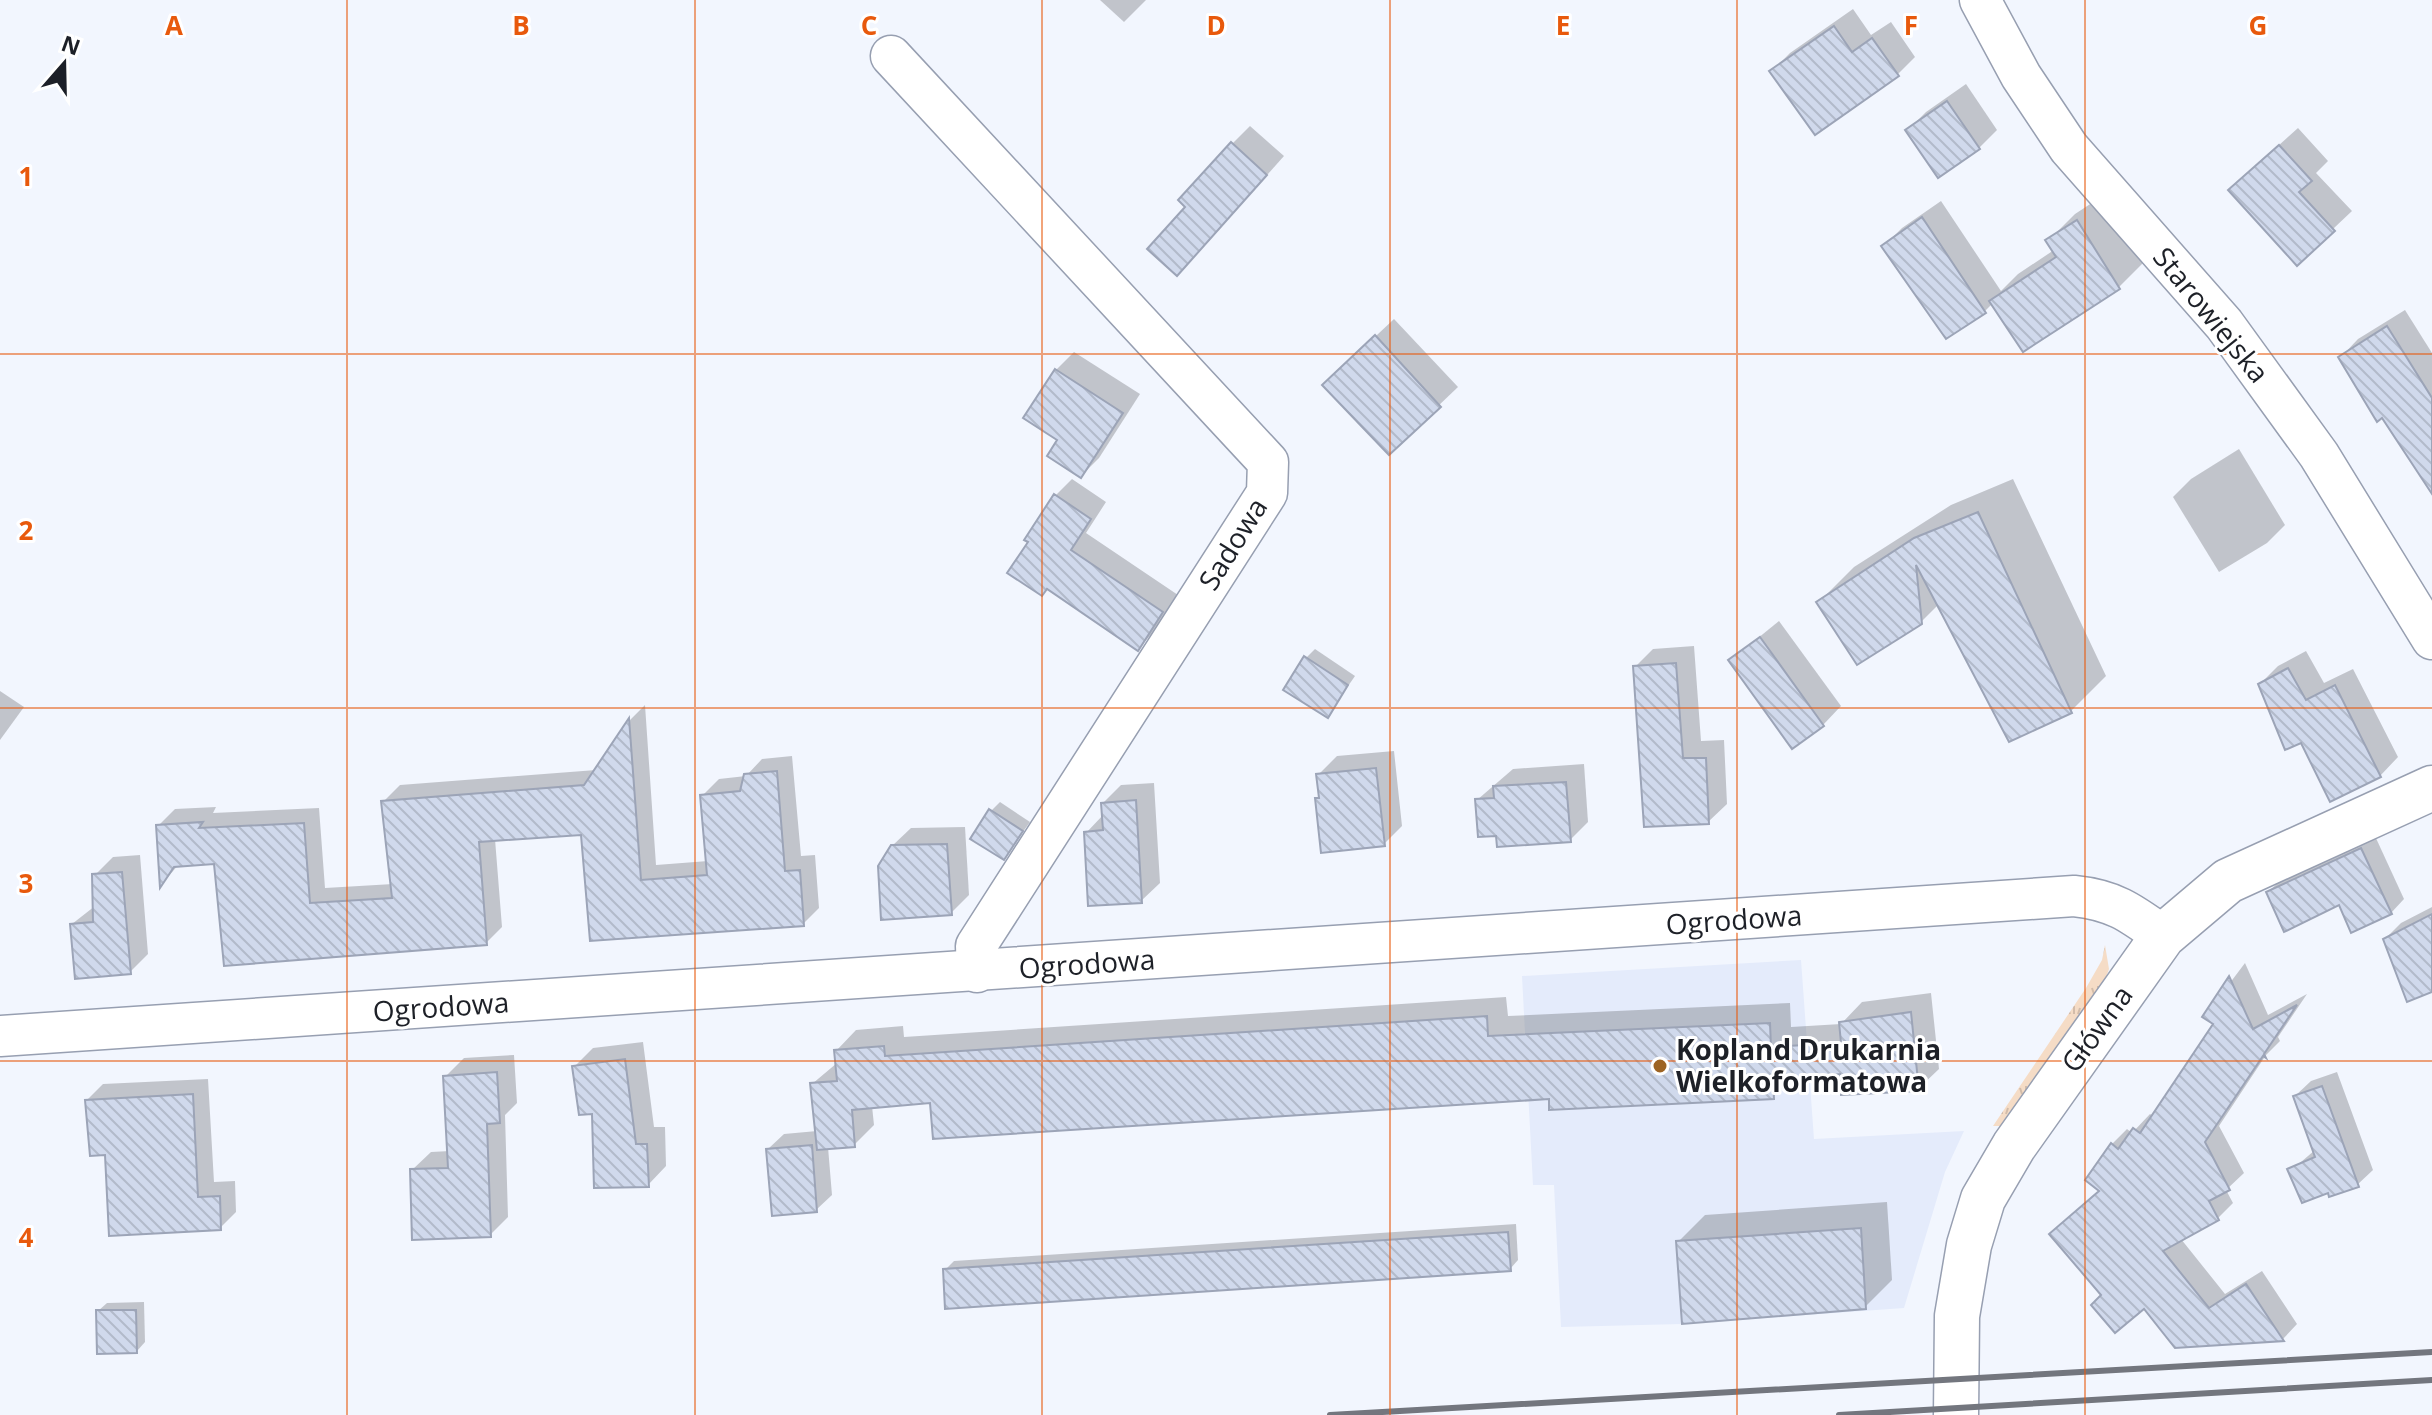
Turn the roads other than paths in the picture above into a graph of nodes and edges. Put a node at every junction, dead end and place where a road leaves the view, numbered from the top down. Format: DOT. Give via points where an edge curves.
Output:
graph roads {
  1 [pos="1980,0"];
  2 [pos="891,56"];
  3 [pos="2432,639"];
  4 [pos="2432,788"];
  5 [pos="2163,936"];
  6 [pos="977,972"];
  7 [pos="0,1036"];
  8 [pos="1956,1415"];
  1 -- 3 [label="street, Starowiejska" via="2021,76 2069,148 2224,324 2319,455"];
  2 -- 6 [label="street, Sadowa" via="1268,462 1267,493 976,946"];
  4 -- 5 [label="street, Główna" via="2228,881"];
  5 -- 6 [label="street, Ogrodowa" via="2104,899 2074,896"];
  5 -- 8 [label="street, Główna" via="2014,1146 1983,1199 1962,1272"];
  6 -- 7 [label="street, Ogrodowa"];
}
